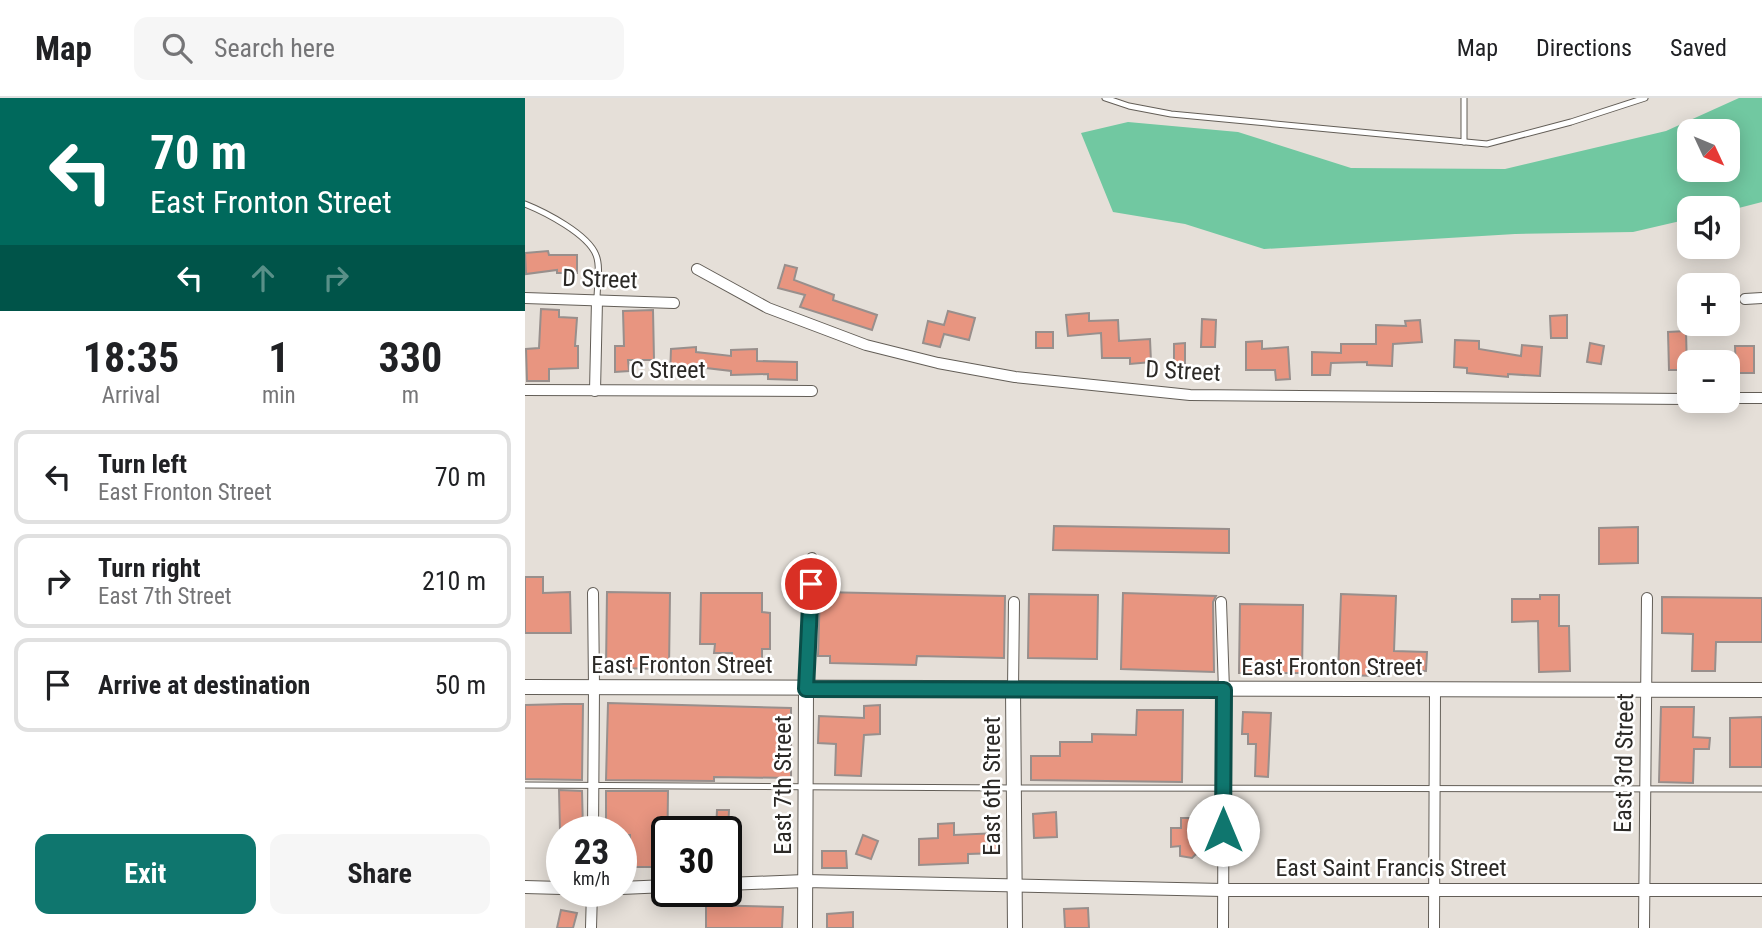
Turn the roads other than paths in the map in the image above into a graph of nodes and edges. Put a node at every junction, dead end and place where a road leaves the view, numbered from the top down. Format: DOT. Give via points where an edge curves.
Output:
graph roads {
  1 [pos="1105,98"];
  2 [pos="1464,98"];
  3 [pos="1644,98"];
  4 [pos="1464,142"];
  5 [pos="525,204"];
  6 [pos="697,269"];
  7 [pos="525,298"];
  8 [pos="1762,298"];
  9 [pos="1745,299"];
  10 [pos="597,300"];
  11 [pos="674,303"];
  12 [pos="525,390"];
  13 [pos="595,391"];
  14 [pos="812,391"];
  15 [pos="1740,398"];
  16 [pos="1762,398"];
  17 [pos="1677,399"];
  18 [pos="812,558"];
  19 [pos="593,593"];
  20 [pos="1647,598"];
  21 [pos="1014,602"];
  22 [pos="1221,602"];
  23 [pos="525,687"];
  24 [pos="594,687"];
  25 [pos="806,689"];
  26 [pos="1013,689"];
  27 [pos="1435,689"];
  28 [pos="1647,689"];
  29 [pos="1224,690"];
  30 [pos="1762,690"];
  31 [pos="525,785"];
  32 [pos="593,785"];
  33 [pos="805,787"];
  34 [pos="1014,788"];
  35 [pos="1223,788"];
  36 [pos="1435,788"];
  37 [pos="1645,789"];
  38 [pos="1762,789"];
  39 [pos="593,816"];
  40 [pos="805,881"];
  41 [pos="742,883"];
  42 [pos="525,887"];
  43 [pos="1015,887"];
  44 [pos="546,888"];
  45 [pos="1434,888"];
  46 [pos="1223,890"];
  47 [pos="1643,890"];
  48 [pos="1762,890"];
  49 [pos="592,907"];
  50 [pos="591,928"];
  51 [pos="805,928"];
  52 [pos="1015,928"];
  53 [pos="1223,928"];
  54 [pos="1434,928"];
  55 [pos="1644,928"];
  1 -- 4 [label="lane" via="1168,114"];
  2 -- 4 [label="lane"];
  3 -- 4 [label="lane" via="1487,144"];
  5 -- 10 [label="lane" via="592,247 598,258"];
  6 -- 17 [label="street, D Street" via="768,308 866,345 1015,377 1190,395"];
  7 -- 10 [label="street, D Street"];
  8 -- 9 [label="street"];
  10 -- 11 [label="street, D Street"];
  10 -- 13 [label="street"];
  12 -- 13 [label="street, C Street"];
  13 -- 14 [label="street, C Street"];
  15 -- 16 [label="street"];
  18 -- 25 [label="street, East 7th Street"];
  19 -- 24 [label="street"];
  20 -- 28 [label="street, East 3rd Street"];
  21 -- 26 [label="street, East 6th Street"];
  22 -- 29 [label="street"];
  23 -- 24 [label="main road, East Fronton Street"];
  24 -- 25 [label="main road, East Fronton Street"];
  24 -- 32 [label="street"];
  25 -- 26 [label="main road, East Fronton Street"];
  25 -- 33 [label="main road, East 7th Street"];
  26 -- 29 [label="main road, East Fronton Street"];
  26 -- 34 [label="main road, East 6th Street"];
  27 -- 28 [label="main road, East Fronton Street"];
  27 -- 29 [label="main road, East Fronton Street"];
  27 -- 36 [label="street"];
  28 -- 30 [label="main road, East Fronton Street"];
  28 -- 37 [label="street, East 3rd Street"];
  29 -- 35 [label="street"];
  31 -- 32 [label="lane"];
  32 -- 33 [label="lane"];
  32 -- 39 [label="street"];
  33 -- 34 [label="lane"];
  33 -- 40 [label="main road, East 7th Street"];
  34 -- 35 [label="lane"];
  34 -- 43 [label="main road, East 6th Street"];
  35 -- 36 [label="lane"];
  35 -- 46 [label="street"];
  36 -- 37 [label="lane"];
  36 -- 45 [label="street"];
  37 -- 38 [label="lane"];
  37 -- 47 [label="street, East 3rd Street"];
  40 -- 41 [label="street, East Saint Francis Street"];
  40 -- 43 [label="street, East Saint Francis Street"];
  40 -- 51 [label="main road, East 7th Street"];
  42 -- 44 [label="street"];
  43 -- 46 [label="street, East Saint Francis Street"];
  43 -- 52 [label="main road, East 6th Street"];
  45 -- 46 [label="street, East Saint Francis Street"];
  45 -- 47 [label="street, East Saint Francis Street"];
  45 -- 54 [label="street"];
  46 -- 53 [label="street"];
  47 -- 48 [label="street, East Saint Francis Street"];
  47 -- 55 [label="street, East 3rd Street"];
  49 -- 50 [label="street"];
}
